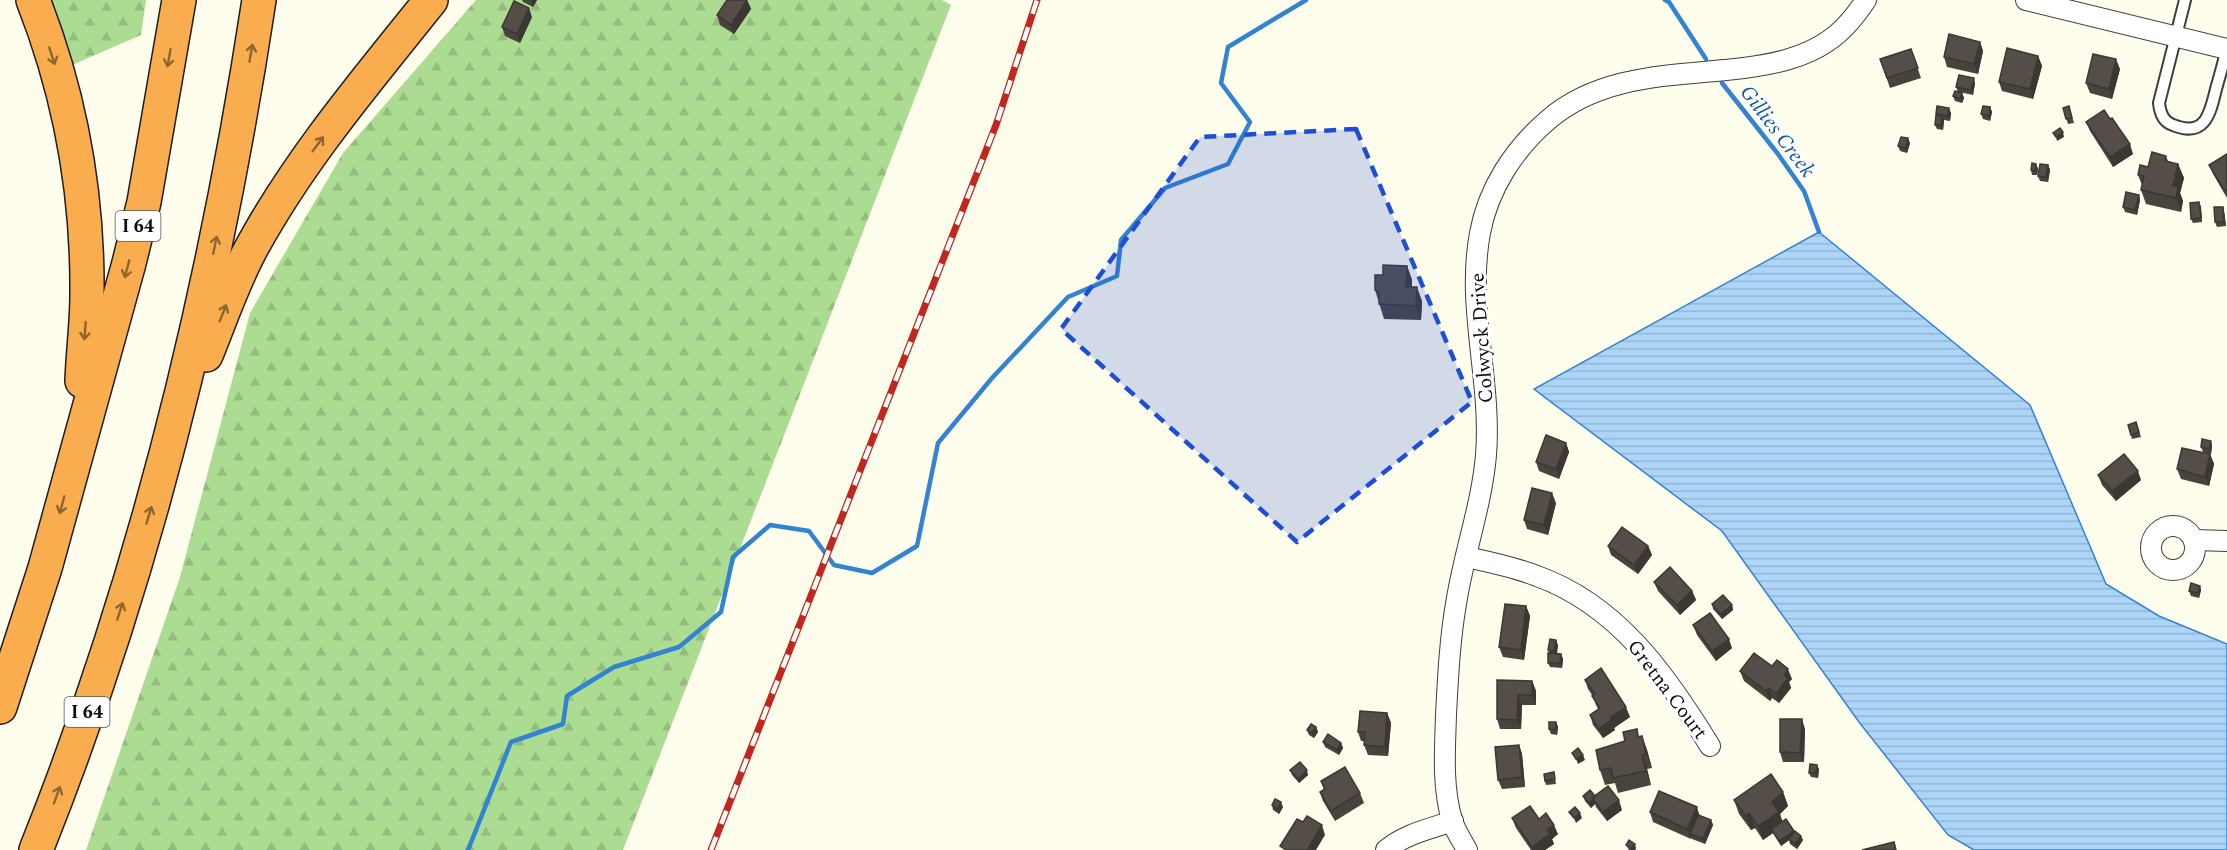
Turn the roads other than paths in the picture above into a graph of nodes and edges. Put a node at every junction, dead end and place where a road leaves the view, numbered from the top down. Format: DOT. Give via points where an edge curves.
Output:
graph roads {
  1 [pos="33,0"];
  2 [pos="179,0"];
  3 [pos="259,0"];
  4 [pos="431,0"];
  5 [pos="1866,0"];
  6 [pos="2026,0"];
  7 [pos="2185,0"];
  8 [pos="2174,36"];
  9 [pos="2227,49"];
  10 [pos="170,445"];
  11 [pos="78,449"];
  12 [pos="2195,540"];
  13 [pos="2227,541"];
  14 [pos="1466,557"];
  15 [pos="0,707"];
  16 [pos="1710,746"];
  17 [pos="1453,821"];
  18 [pos="36,850"];
  19 [pos="1386,850"];
  20 [pos="1467,850"];
  1 -- 11 [label="highway, one-way" via="71,128 84,209 87,297"];
  2 -- 11 [label="highway, I 64, one-way" via="144,202"];
  10 -- 3 [label="highway, I 64, one-way" via="223,205"];
  10 -- 4 [label="highway, one-way" via="253,244 310,154"];
  5 -- 14 [label="street, Colwyck Drive" via="1847,25 1806,54 1770,64 1634,80 1577,100 1530,136 1512,159 1486,210 1475,265 1486,432 1483,476"];
  6 -- 8 [label="street"];
  7 -- 8 [label="lane"];
  8 -- 9 [label="street"];
  8 -- 9 [label="lane" via="2160,114 2169,124 2186,129 2200,126 2209,117"];
  18 -- 10 [label="highway, I 64, one-way" via="93,695"];
  11 -- 15 [label="highway, I 64, one-way"];
  12 -- 13 [label="street"];
  14 -- 16 [label="street, Gretna Court" via="1539,576 1610,617 1649,657"];
  14 -- 17 [label="street, Colwyck Drive" via="1452,632 1447,695 1444,760"];
  17 -- 19 [label="street" via="1413,833"];
  17 -- 20 [label="street, Colwyck Drive"];
}
